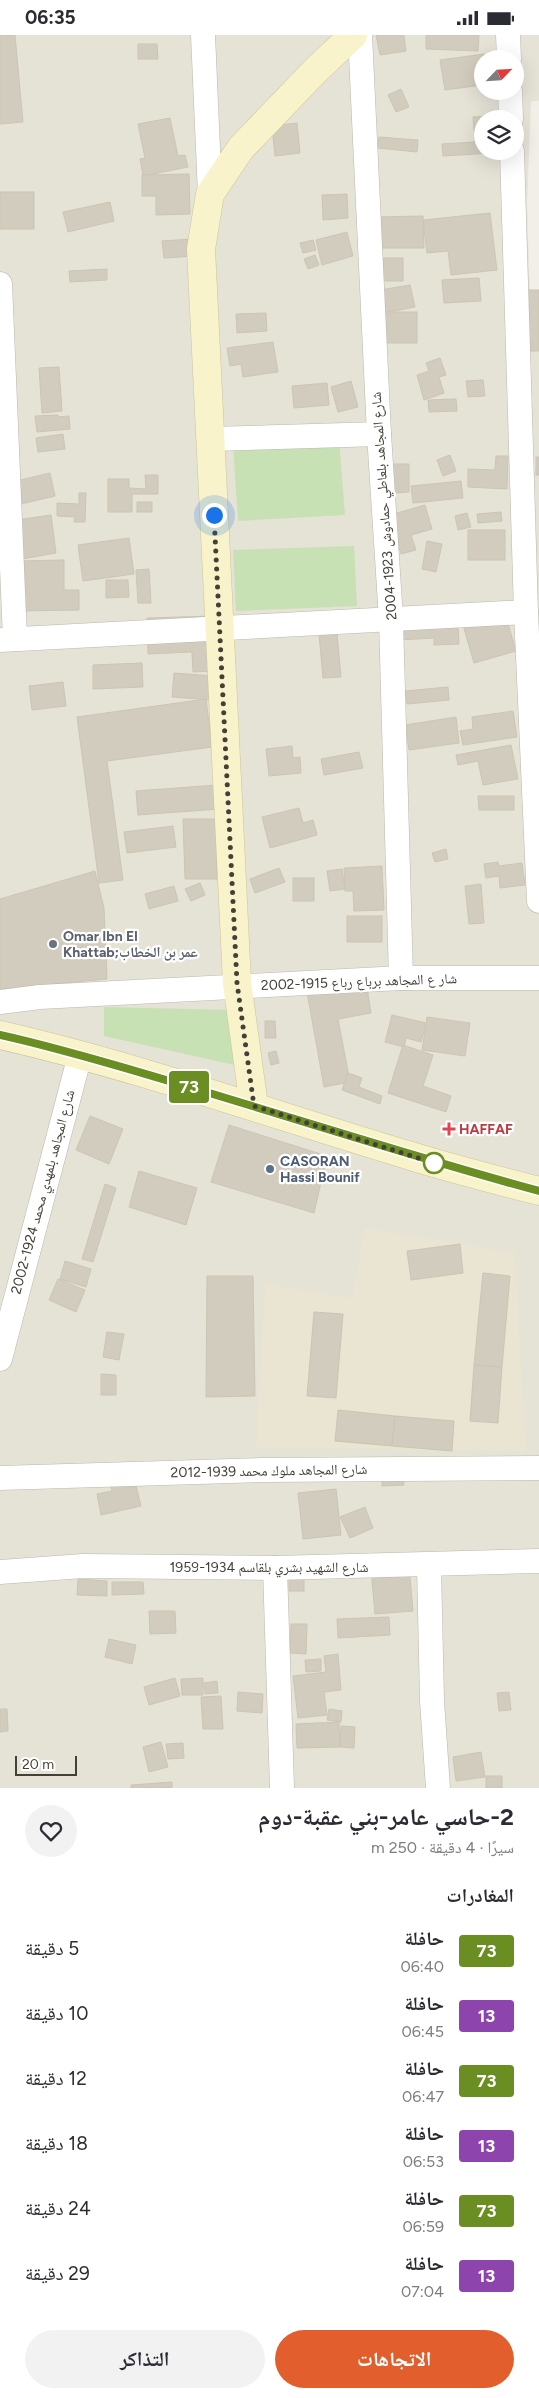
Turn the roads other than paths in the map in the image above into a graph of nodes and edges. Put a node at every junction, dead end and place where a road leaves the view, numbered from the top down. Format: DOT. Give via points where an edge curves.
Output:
graph roads {
  1 [pos="203,35"];
  2 [pos="353,35"];
  3 [pos="360,35"];
  4 [pos="508,35"];
  5 [pos="509,50"];
  6 [pos="512,160"];
  7 [pos="210,194"];
  8 [pos="0,284"];
  9 [pos="378,434"];
  10 [pos="210,439"];
  11 [pos="4,454"];
  12 [pos="526,612"];
  13 [pos="391,619"];
  14 [pos="220,628"];
  15 [pos="8,640"];
  16 [pos="539,901"];
  17 [pos="401,978"];
  18 [pos="539,978"];
  19 [pos="238,986"];
  20 [pos="0,1002"];
  21 [pos="0,1035"];
  22 [pos="80,1055"];
  23 [pos="254,1106"];
  24 [pos="539,1191"];
  25 [pos="0,1359"];
  26 [pos="539,1468"];
  27 [pos="0,1477"];
  28 [pos="539,1561"];
  29 [pos="429,1566"];
  30 [pos="275,1568"];
  31 [pos="0,1572"];
  32 [pos="282,1788"];
  33 [pos="438,1788"];
  1 -- 7 [label="street"];
  2 -- 7 [label="main road" via="241,148"];
  3 -- 9 [label="street, شارع المجاهد بلعاطي حمادوش 1923-2004"];
  4 -- 5 [label="street"];
  6 -- 12 [label="street"];
  7 -- 10 [label="main road" via="201,249"];
  8 -- 11 [label="street"];
  9 -- 10 [label="street"];
  9 -- 13 [label="street, شارع المجاهد بلعاطي حمادوش 1923-2004"];
  10 -- 14 [label="main road"];
  11 -- 15 [label="street"];
  12 -- 13 [label="street"];
  12 -- 16 [label="street"];
  13 -- 14 [label="street"];
  13 -- 17 [label="street, شارع المجاهد بلعاطي حمادوش 1923-2004"];
  14 -- 15 [label="street"];
  14 -- 19 [label="main road"];
  17 -- 18 [label="street, شار ع المجاهد برباع رباع 1915-2002"];
  17 -- 19 [label="street, شار ع المجاهد برباع رباع 1915-2002"];
  19 -- 20 [label="street, شار ع المجاهد برباع رباع 1915-2002"];
  19 -- 23 [label="main road"];
  21 -- 22 [label="main road"];
  22 -- 23 [label="main road"];
  22 -- 25 [label="street, شارع المجاهد بلمهدي محمد 1924-2002"];
  23 -- 24 [label="main road" via="412,1157"];
  26 -- 27 [label="street, شارع المجاهد ملوك محمد 1939-2012"];
  28 -- 29 [label="street, شارع الشهيد بشري بلقاسم 1934-1959"];
  29 -- 30 [label="street, شارع الشهيد بشري بلقاسم 1934-1959"];
  29 -- 33 [label="street"];
  30 -- 31 [label="street, شارع الشهيد بشري بلقاسم 1934-1959" via="83,1567"];
  30 -- 32 [label="street"];
}
